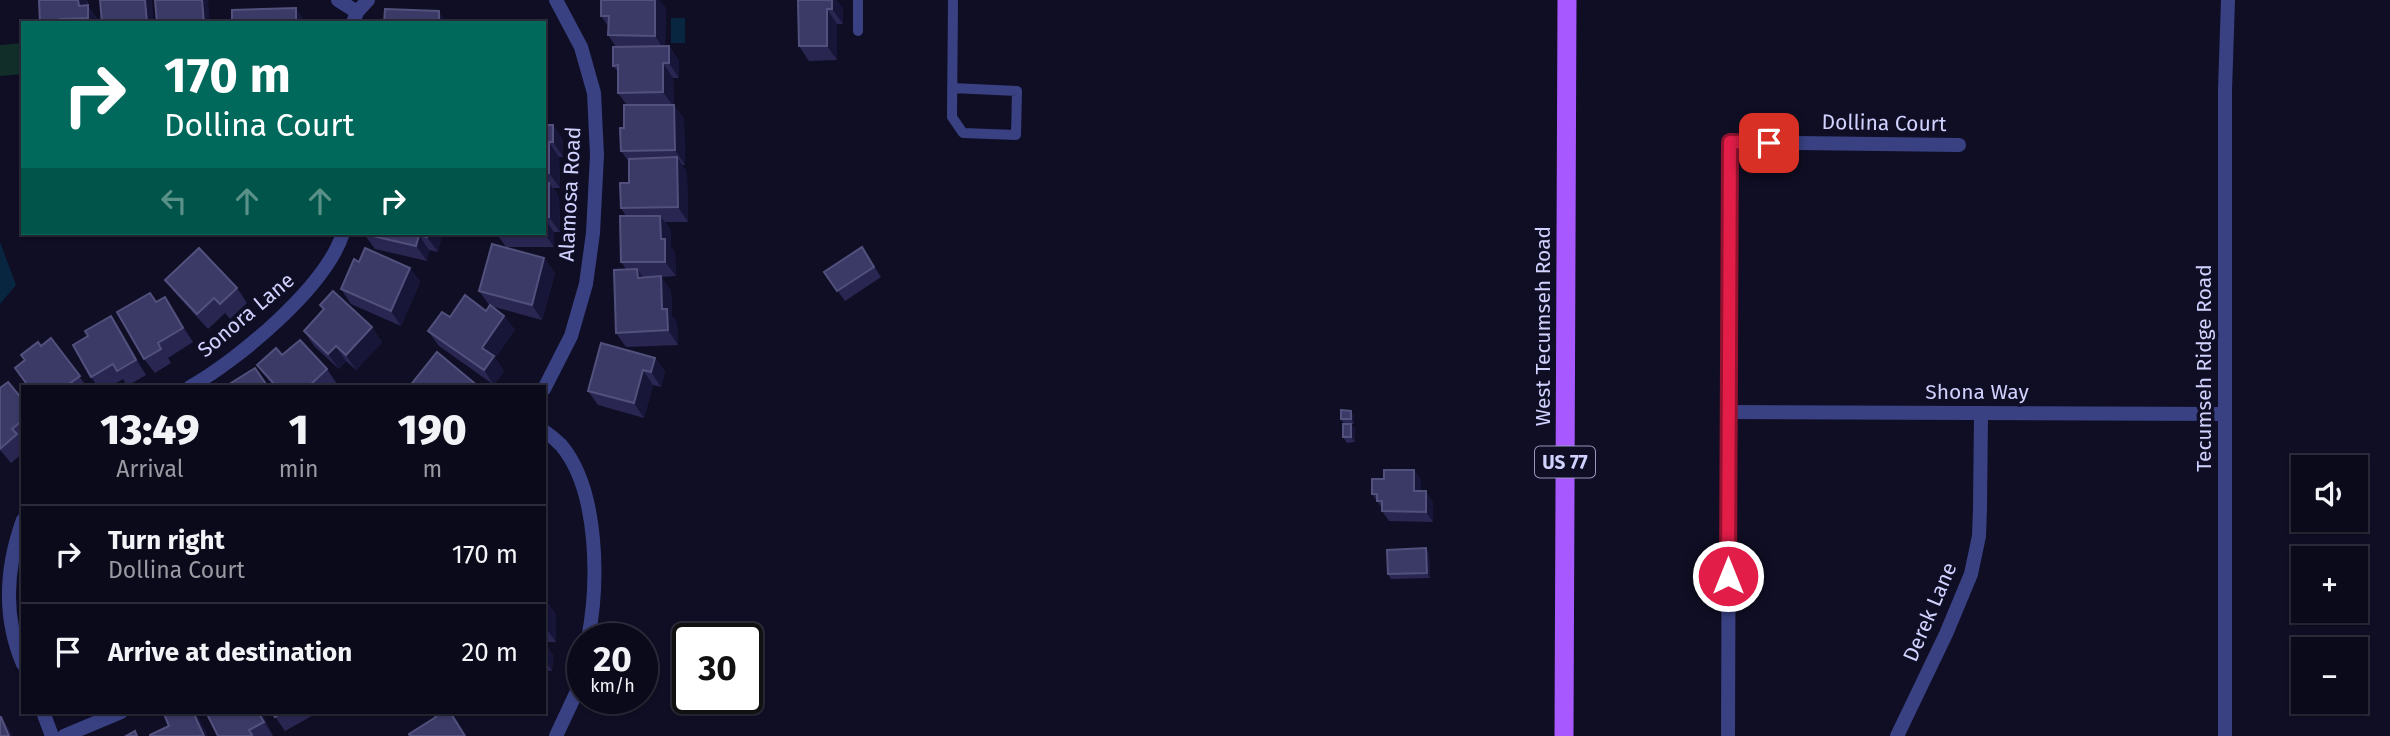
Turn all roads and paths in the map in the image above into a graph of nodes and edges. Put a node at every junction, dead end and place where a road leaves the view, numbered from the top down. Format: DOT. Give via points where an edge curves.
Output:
graph roads {
  1 [pos="338,0"];
  2 [pos="369,0"];
  3 [pos="556,0"];
  4 [pos="858,0"];
  5 [pos="953,0"];
  6 [pos="1567,0"];
  7 [pos="2228,0"];
  8 [pos="355,17"];
  9 [pos="858,31"];
  10 [pos="952,89"];
  11 [pos="1959,145"];
  12 [pos="342,235"];
  13 [pos="193,385"];
  14 [pos="546,385"];
  15 [pos="1729,412"];
  16 [pos="1981,413"];
  17 [pos="2225,414"];
  18 [pos="546,433"];
  19 [pos="21,526"];
  20 [pos="589,623"];
  21 [pos="21,657"];
  22 [pos="567,713"];
  23 [pos="44,714"];
  24 [pos="116,714"];
  25 [pos="52,736"];
  26 [pos="64,736"];
  27 [pos="556,736"];
  28 [pos="1564,736"];
  29 [pos="1728,736"];
  30 [pos="1897,736"];
  31 [pos="2225,736"];
  1 -- 8 [label="street"];
  2 -- 8 [label="street"];
  3 -- 14 [label="street, Alamosa Road" via="581,47 594,93 597,155 586,284 571,336"];
  4 -- 9 [label="lane"];
  5 -- 10 [label="lane"];
  6 -- 28 [label="main road, West Tecumseh Road / US 77"];
  7 -- 17 [label="street, Tecumseh Ridge Road"];
  10 -- 10 [label="lane" via="952,117 963,133 1016,135 1017,90"];
  11 -- 15 [label="street, Dollina Court" via="1730,142"];
  12 -- 13 [label="street, Sonora Lane" via="338,250 314,285 261,335"];
  15 -- 16 [label="street, Shona Way"];
  15 -- 29 [label="street, Dollina Court"];
  16 -- 17 [label="street, Shona Way"];
  16 -- 30 [label="street, Derek Lane" via="1979,536 1971,574"];
  17 -- 31 [label="street, Tecumseh Ridge Road"];
  18 -- 20 [label="street" via="561,445 582,481 594,570"];
  19 -- 21 [label="street" via="8,588"];
  22 -- 27 [label="street"];
  23 -- 25 [label="street"];
  24 -- 26 [label="street"];
}
